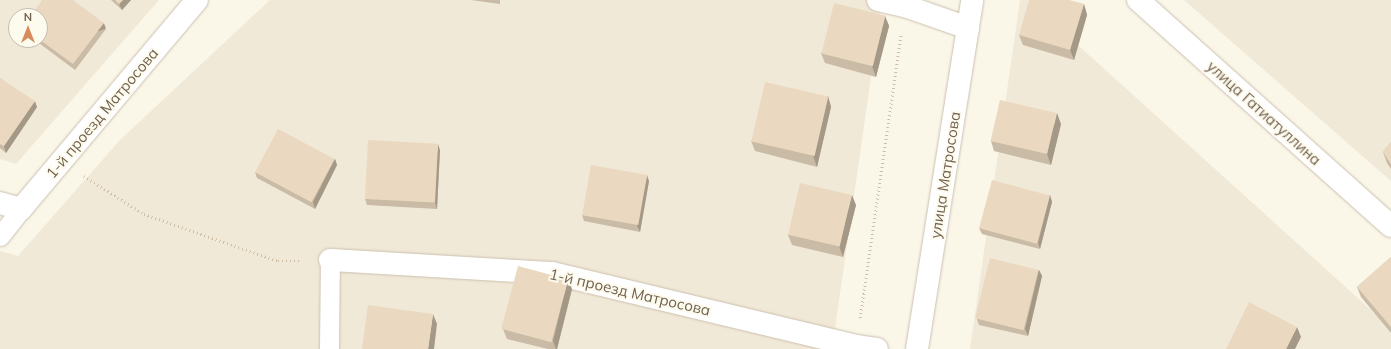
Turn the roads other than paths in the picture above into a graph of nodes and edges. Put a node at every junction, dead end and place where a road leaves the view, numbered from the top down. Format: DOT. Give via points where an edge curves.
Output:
graph roads {
  1 [pos="197,0"];
  2 [pos="878,0"];
  3 [pos="972,0"];
  4 [pos="1138,0"];
  5 [pos="968,28"];
  6 [pos="0,202"];
  7 [pos="22,209"];
  8 [pos="1391,226"];
  9 [pos="0,236"];
  10 [pos="330,260"];
  11 [pos="867,348"];
  12 [pos="329,349"];
  13 [pos="916,349"];
  1 -- 7 [label="street, 1-й проезд Матросова"];
  2 -- 5 [label="street" via="905,6"];
  3 -- 5 [label="street, улица Матросова"];
  4 -- 8 [label="street, улица Гатиатуллина"];
  5 -- 13 [label="street, улица Матросова"];
  6 -- 7 [label="street"];
  7 -- 9 [label="lane"];
  10 -- 11 [label="street, 1-й проезд Матросова" via="552,273"];
  10 -- 12 [label="lane"];
}
